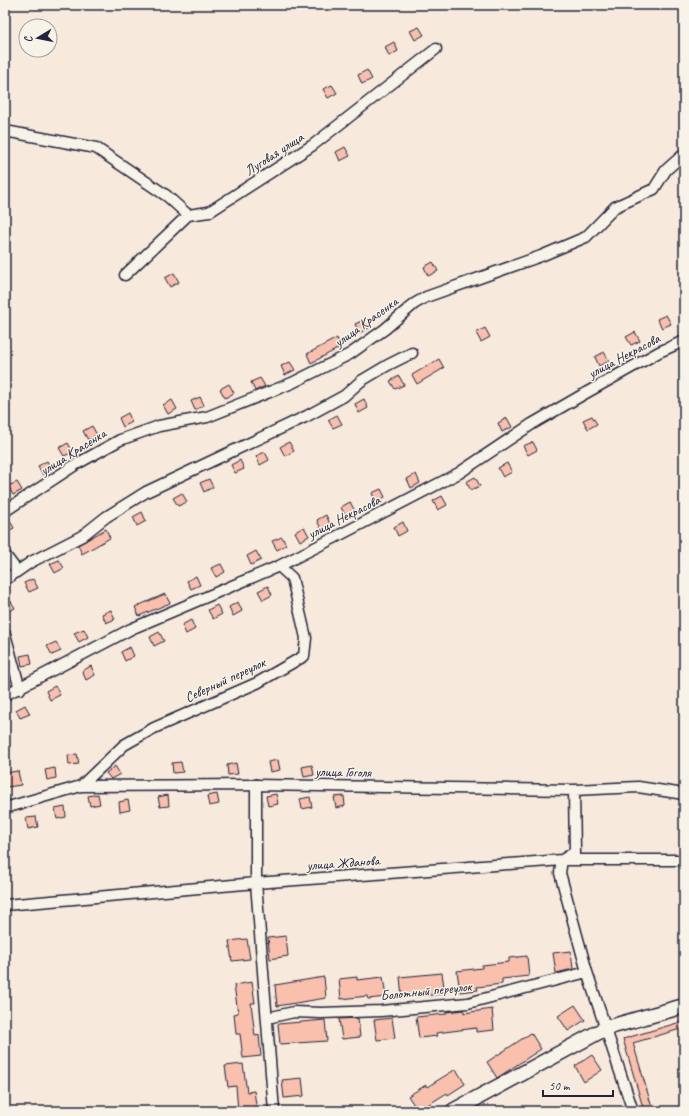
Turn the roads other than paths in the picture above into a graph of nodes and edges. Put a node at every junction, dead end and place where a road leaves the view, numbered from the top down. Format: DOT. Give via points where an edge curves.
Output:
graph roads {
  1 [pos="436,49"];
  2 [pos="5,131"];
  3 [pos="684,154"];
  4 [pos="188,215"];
  5 [pos="125,275"];
  6 [pos="684,341"];
  7 [pos="412,353"];
  8 [pos="5,511"];
  9 [pos="5,555"];
  10 [pos="279,566"];
  11 [pos="17,571"];
  12 [pos="5,580"];
  13 [pos="5,634"];
  14 [pos="20,689"];
  15 [pos="5,695"];
  16 [pos="256,785"];
  17 [pos="82,786"];
  18 [pos="574,790"];
  19 [pos="684,794"];
  20 [pos="5,808"];
  21 [pos="562,860"];
  22 [pos="684,860"];
  23 [pos="256,883"];
  24 [pos="5,905"];
  25 [pos="586,972"];
  26 [pos="684,1006"];
  27 [pos="267,1018"];
  28 [pos="606,1028"];
  29 [pos="458,1110"];
  30 [pos="274,1111"];
  31 [pos="633,1111"];
  1 -- 4 [label="street, Луговая улица" via="313,145 209,212"];
  2 -- 4 [label="street" via="96,148 167,196"];
  3 -- 8 [label="street, улица Красенка" via="666,170 654,189 616,207 586,237 426,297 350,354 292,383 207,417 159,426 120,440"];
  4 -- 5 [label="street"];
  6 -- 10 [label="street, улица Некрасова" via="658,352 577,397 459,473"];
  7 -- 11 [label="street" via="361,381 344,396 307,416 146,492 106,517 82,536"];
  9 -- 11 [label="street"];
  10 -- 14 [label="street, улица Некрасова" via="130,629"];
  10 -- 17 [label="street, Северный переулок" via="292,578 306,638 304,656 257,683 154,728 124,745"];
  11 -- 12 [label="street"];
  13 -- 14 [label="street"];
  14 -- 15 [label="street, улица Некрасова"];
  16 -- 17 [label="street, улица Гоголя"];
  16 -- 18 [label="street, улица Гоголя"];
  16 -- 23 [label="street"];
  17 -- 20 [label="street, улица Гоголя"];
  18 -- 19 [label="street, улица Гоголя" via="638,787"];
  18 -- 21 [label="street" via="575,852"];
  21 -- 22 [label="street, улица Жданова"];
  21 -- 23 [label="street, улица Жданова"];
  21 -- 25 [label="street" via="560,873"];
  23 -- 24 [label="street, улица Жданова"];
  23 -- 27 [label="street"];
  25 -- 27 [label="street, Болотный переулок" via="468,1003 381,1011 294,1012"];
  25 -- 28 [label="street"];
  26 -- 28 [label="street"];
  27 -- 30 [label="street"];
  28 -- 29 [label="street"];
  28 -- 31 [label="street"];
}
